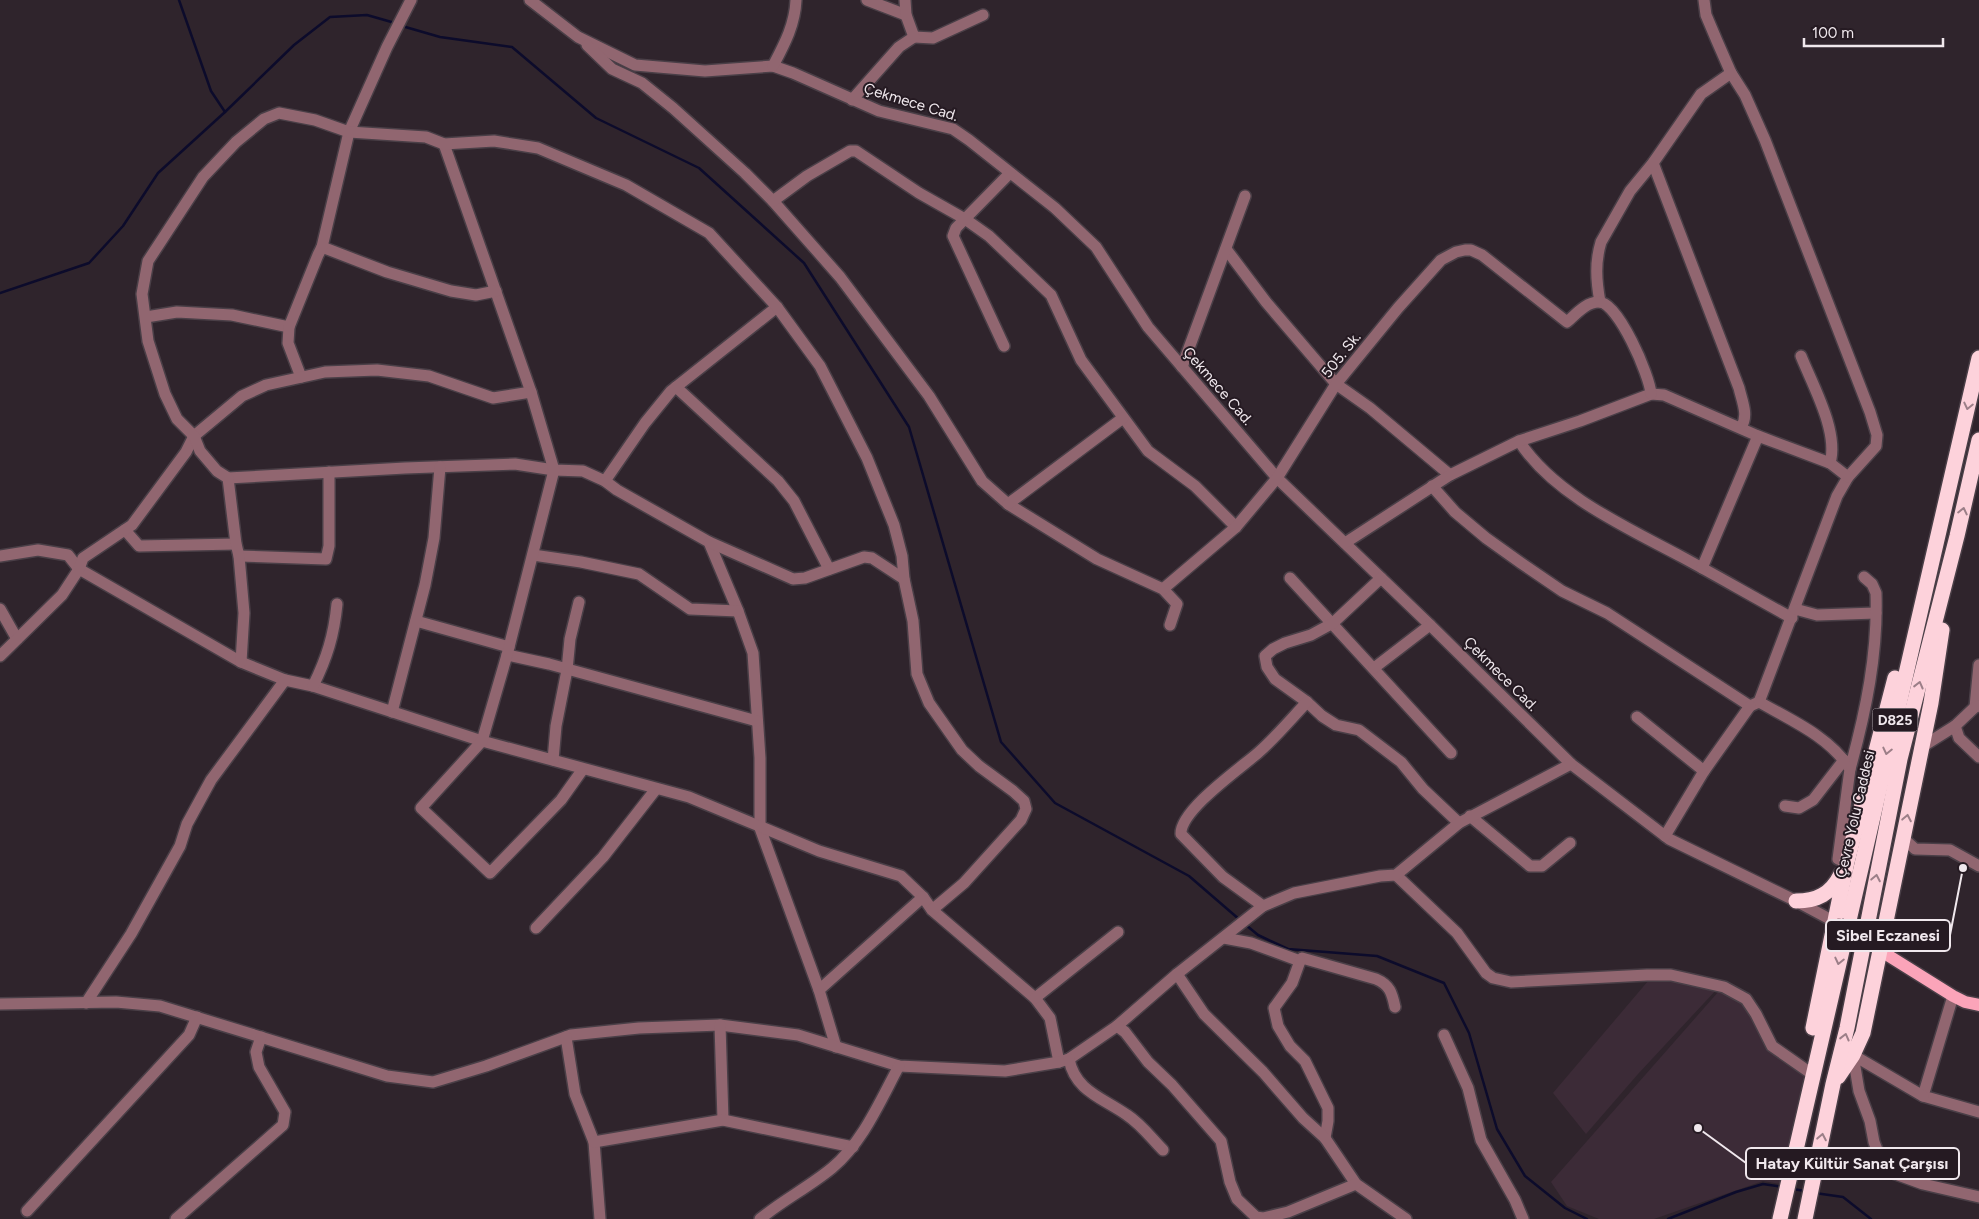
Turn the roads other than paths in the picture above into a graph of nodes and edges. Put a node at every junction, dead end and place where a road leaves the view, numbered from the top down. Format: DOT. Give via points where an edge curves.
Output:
graph roads {
  1 [pos="411,0"];
  2 [pos="530,0"];
  3 [pos="544,0"];
  4 [pos="796,0"];
  5 [pos="868,0"];
  6 [pos="905,0"];
  7 [pos="1704,0"];
  8 [pos="906,15"];
  9 [pos="983,15"];
  10 [pos="551,16"];
  11 [pos="578,37"];
  12 [pos="914,37"];
  13 [pos="772,66"];
  14 [pos="1731,73"];
  15 [pos="852,100"];
  16 [pos="349,132"];
  17 [pos="444,144"];
  18 [pos="1653,163"];
  19 [pos="1010,173"];
  20 [pos="1245,196"];
  21 [pos="773,201"];
  22 [pos="965,219"];
  23 [pos="322,247"];
  24 [pos="1226,249"];
  25 [pos="496,291"];
  26 [pos="1600,302"];
  27 [pos="777,307"];
  28 [pos="146,316"];
  29 [pos="289,327"];
  30 [pos="1004,346"];
  31 [pos="1801,356"];
  32 [pos="1979,358"];
  33 [pos="1182,367"];
  34 [pos="301,377"];
  35 [pos="1336,384"];
  36 [pos="676,387"];
  37 [pos="531,392"];
  38 [pos="1651,394"];
  39 [pos="1123,418"];
  40 [pos="1741,427"];
  41 [pos="194,436"];
  42 [pos="1758,436"];
  43 [pos="1979,440"];
  44 [pos="1519,441"];
  45 [pos="1830,464"];
  46 [pos="440,467"];
  47 [pos="554,470"];
  48 [pos="329,472"];
  49 [pos="1450,475"];
  50 [pos="1848,477"];
  51 [pos="228,478"];
  52 [pos="1277,478"];
  53 [pos="605,480"];
  54 [pos="1432,486"];
  55 [pos="1008,504"];
  56 [pos="1236,527"];
  57 [pos="125,530"];
  58 [pos="1958,536"];
  59 [pos="709,542"];
  60 [pos="1345,543"];
  61 [pos="236,544"];
  62 [pos="533,555"];
  63 [pos="0,556"];
  64 [pos="239,556"];
  65 [pos="1934,558"];
  66 [pos="1702,568"];
  67 [pos="79,569"];
  68 [pos="829,569"];
  69 [pos="1864,577"];
  70 [pos="1290,578"];
  71 [pos="1380,578"];
  72 [pos="904,579"];
  73 [pos="1163,589"];
  74 [pos="579,602"];
  75 [pos="337,604"];
  76 [pos="0,609"];
  77 [pos="738,611"];
  78 [pos="1876,613"];
  79 [pos="1793,614"];
  80 [pos="416,621"];
  81 [pos="1332,623"];
  82 [pos="1170,624"];
  83 [pos="1430,624"];
  84 [pos="17,638"];
  85 [pos="508,651"];
  86 [pos="0,656"];
  87 [pos="241,662"];
  88 [pos="1979,665"];
  89 [pos="1374,668"];
  90 [pos="567,670"];
  91 [pos="285,680"];
  92 [pos="313,686"];
  93 [pos="1307,702"];
  94 [pos="1754,704"];
  95 [pos="1977,706"];
  96 [pos="392,712"];
  97 [pos="1637,717"];
  98 [pos="757,721"];
  99 [pos="1955,726"];
  100 [pos="482,741"];
  101 [pos="1920,748"];
  102 [pos="1451,753"];
  103 [pos="1979,757"];
  104 [pos="553,760"];
  105 [pos="1571,764"];
  106 [pos="1847,764"];
  107 [pos="583,768"];
  108 [pos="1704,771"];
  109 [pos="656,789"];
  110 [pos="1785,806"];
  111 [pos="1470,816"];
  112 [pos="1459,823"];
  113 [pos="760,828"];
  114 [pos="1665,836"];
  115 [pos="1903,838"];
  116 [pos="1570,843"];
  117 [pos="1847,862"];
  118 [pos="1979,866"];
  119 [pos="1396,875"];
  120 [pos="922,897"];
  121 [pos="1796,901"];
  122 [pos="1263,906"];
  123 [pos="932,910"];
  124 [pos="1836,923"];
  125 [pos="536,928"];
  126 [pos="1118,932"];
  127 [pos="1224,938"];
  128 [pos="1876,949"];
  129 [pos="1300,960"];
  130 [pos="1177,974"];
  131 [pos="819,990"];
  132 [pos="1953,996"];
  133 [pos="1035,998"];
  134 [pos="1978,1002"];
  135 [pos="86,1003"];
  136 [pos="0,1004"];
  137 [pos="1395,1007"];
  138 [pos="197,1017"];
  139 [pos="720,1025"];
  140 [pos="1117,1026"];
  141 [pos="1444,1035"];
  142 [pos="261,1037"];
  143 [pos="566,1037"];
  144 [pos="836,1047"];
  145 [pos="1853,1055"];
  146 [pos="1064,1060"];
  147 [pos="899,1066"];
  148 [pos="1811,1078"];
  149 [pos="1833,1084"];
  150 [pos="1923,1096"];
  151 [pos="1979,1112"];
  152 [pos="724,1120"];
  153 [pos="1325,1138"];
  154 [pos="594,1142"];
  155 [pos="852,1147"];
  156 [pos="1163,1150"];
  157 [pos="1356,1184"];
  158 [pos="1979,1197"];
  159 [pos="27,1211"];
  160 [pos="1781,1214"];
  161 [pos="176,1219"];
  162 [pos="600,1219"];
  163 [pos="760,1219"];
  164 [pos="1263,1219"];
  165 [pos="1406,1219"];
  166 [pos="1523,1219"];
  167 [pos="1806,1219"];
  1 -- 16 [label="street"];
  2 -- 10 [label="street, Çekmece Cad."];
  3 -- 10 [label="street"];
  4 -- 13 [label="street" via="791,28"];
  5 -- 8 [label="street"];
  6 -- 8 [label="street"];
  7 -- 14 [label="street" via="1706,15"];
  8 -- 12 [label="street"];
  9 -- 12 [label="street" via="933,38"];
  10 -- 11 [label="street, Çekmece Cad."];
  11 -- 13 [label="street, Çekmece Cad." via="635,65 705,71"];
  11 -- 21 [label="street" via="612,69 642,83 673,108"];
  12 -- 15 [label="street" via="899,47"];
  13 -- 15 [label="street, Çekmece Cad."];
  14 -- 18 [label="street" via="1701,94"];
  14 -- 50 [label="street" via="1745,95 1765,140 1875,425 1876,446"];
  15 -- 19 [label="street, Çekmece Cad." via="879,111 953,129"];
  16 -- 17 [label="street" via="426,137"];
  16 -- 23 [label="street"];
  16 -- 28 [label="street" via="315,120 279,113 264,119 236,142 203,177 148,261 142,294"];
  17 -- 25 [label="street"];
  17 -- 27 [label="street" via="494,141 538,148 626,184 709,233"];
  18 -- 26 [label="street" via="1630,191 1601,242 1596,269"];
  18 -- 40 [label="street" via="1739,388 1745,414"];
  19 -- 22 [label="street"];
  19 -- 33 [label="street, Çekmece Cad." via="1055,208 1096,247 1148,327"];
  20 -- 24 [label="street"];
  21 -- 22 [label="street" via="807,176 850,151 856,151 919,194"];
  21 -- 55 [label="street" via="840,277 928,396 982,481"];
  22 -- 30 [label="street" via="953,236"];
  22 -- 39 [label="street" via="989,236 1051,295 1081,360"];
  23 -- 25 [label="street" via="387,272 451,291 476,294"];
  23 -- 29 [label="street"];
  24 -- 33 [label="street"];
  24 -- 35 [label="street"];
  25 -- 37 [label="street"];
  26 -- 35 [label="street, 505. Sk." via="1585,306 1567,322 1482,255 1471,250 1456,252 1441,260"];
  26 -- 38 [label="street" via="1610,307 1621,324 1643,367"];
  27 -- 36 [label="street"];
  27 -- 72 [label="street" via="820,366 867,458 894,525"];
  28 -- 29 [label="street" via="177,312 232,315"];
  28 -- 41 [label="street" via="148,341 165,394 176,419"];
  29 -- 34 [label="street" via="288,343"];
  31 -- 45 [label="street" via="1832,434 1834,450"];
  32 -- 65 [label="highway, Çevre Yolu Caddesi / D825, one-way"];
  33 -- 52 [label="street, Çekmece Cad."];
  34 -- 37 [label="street" via="324,372 377,370 429,376 493,398"];
  34 -- 41 [label="street" via="266,385 242,396"];
  35 -- 49 [label="street"];
  35 -- 52 [label="street, 505. Sk."];
  36 -- 53 [label="street" via="645,423"];
  36 -- 68 [label="street" via="778,482 794,501"];
  37 -- 47 [label="street"];
  38 -- 40 [label="street" via="1664,395"];
  38 -- 44 [label="street"];
  39 -- 55 [label="street"];
  39 -- 56 [label="street" via="1148,451 1195,486"];
  40 -- 42 [label="street"];
  41 -- 51 [label="street" via="200,451 217,471"];
  41 -- 57 [label="street" via="186,452"];
  42 -- 45 [label="street"];
  42 -- 66 [label="street"];
  58 -- 43 [label="highway, Çevre Yolu Caddesi / D825, one-way"];
  44 -- 49 [label="street"];
  44 -- 66 [label="street" via="1535,464 1564,489 1620,524"];
  45 -- 50 [label="street"];
  46 -- 47 [label="street" via="515,464"];
  46 -- 48 [label="street"];
  46 -- 80 [label="street" via="434,538"];
  47 -- 53 [label="street" via="583,471"];
  47 -- 62 [label="street"];
  48 -- 51 [label="street"];
  48 -- 64 [label="street" via="330,540 326,559"];
  49 -- 54 [label="street"];
  50 -- 79 [label="street" via="1837,496"];
  51 -- 61 [label="street"];
  52 -- 56 [label="street, 505. Sk."];
  52 -- 60 [label="street, Çekmece Cad."];
  53 -- 59 [label="street"];
  54 -- 60 [label="street"];
  54 -- 94 [label="street" via="1455,512 1486,538 1562,591 1607,614"];
  55 -- 73 [label="street" via="1097,559"];
  56 -- 73 [label="street, 505. Sk."];
  57 -- 61 [label="street" via="139,546"];
  57 -- 67 [label="street" via="83,558"];
  58 -- 101 [label="highway"];
  149 -- 58 [label="highway, Çevre Yolu Caddesi / D825, one-way" via="1900,758"];
  59 -- 68 [label="street" via="793,579"];
  59 -- 77 [label="street"];
  60 -- 71 [label="street, Çekmece Cad."];
  61 -- 64 [label="street"];
  62 -- 77 [label="street" via="639,574 690,609"];
  62 -- 85 [label="street"];
  63 -- 67 [label="street" via="38,550 68,555"];
  64 -- 87 [label="street" via="244,613"];
  65 -- 117 [label="highway" via="1888,701"];
  65 -- 148 [label="highway, Çevre Yolu Caddesi / D825, one-way"];
  66 -- 79 [label="street" via="1747,594"];
  67 -- 84 [label="street" via="62,595"];
  67 -- 87 [label="street"];
  68 -- 72 [label="street" via="864,557 872,558"];
  69 -- 78 [label="street" via="1876,593"];
  70 -- 81 [label="street"];
  71 -- 81 [label="street"];
  71 -- 83 [label="street, Çekmece Cad."];
  72 -- 123 [label="street" via="913,621 917,674 929,703 962,750 1013,790 1024,801 1026,809 1021,820 964,883"];
  73 -- 82 [label="street" via="1177,604"];
  74 -- 90 [label="street"];
  75 -- 92 [label="street" via="335,631"];
  76 -- 84 [label="street"];
  77 -- 98 [label="street" via="753,653"];
  78 -- 79 [label="street"];
  78 -- 106 [label="street" via="1874,656 1863,721"];
  79 -- 94 [label="street"];
  80 -- 85 [label="street"];
  80 -- 96 [label="street"];
  81 -- 89 [label="street"];
  81 -- 93 [label="street" via="1285,643 1265,656 1276,679"];
  83 -- 89 [label="street"];
  83 -- 105 [label="street, Çekmece Cad."];
  84 -- 86 [label="street"];
  85 -- 90 [label="street"];
  85 -- 100 [label="street"];
  87 -- 91 [label="street"];
  88 -- 95 [label="street"];
  89 -- 102 [label="street"];
  90 -- 98 [label="street"];
  90 -- 104 [label="street"];
  91 -- 92 [label="street"];
  91 -- 135 [label="street" via="211,780 187,824 180,846 131,934"];
  92 -- 96 [label="street"];
  93 -- 112 [label="street" via="1336,725 1359,730 1401,762"];
  93 -- 122 [label="street" via="1260,751 1200,802 1180,828 1181,834 1223,877"];
  94 -- 106 [label="street" via="1828,743"];
  94 -- 108 [label="street"];
  95 -- 99 [label="street"];
  96 -- 100 [label="street"];
  97 -- 108 [label="street"];
  98 -- 113 [label="street"];
  99 -- 101 [label="street"];
  99 -- 103 [label="street" via="1959,738"];
  100 -- 104 [label="street"];
  100 -- 107 [label="street" via="422,808 490,873 561,800"];
  115 -- 101 [label="highway, one-way"];
  104 -- 107 [label="street"];
  105 -- 111 [label="street"];
  105 -- 114 [label="street, Çekmece Cad."];
  106 -- 110 [label="street" via="1813,800 1799,808"];
  106 -- 117 [label="street" via="1838,859"];
  107 -- 109 [label="street"];
  108 -- 114 [label="street"];
  109 -- 113 [label="street" via="689,798"];
  109 -- 125 [label="street" via="603,857"];
  111 -- 112 [label="street"];
  111 -- 116 [label="street" via="1530,866 1542,866"];
  112 -- 119 [label="street"];
  113 -- 120 [label="street" via="819,851 901,876"];
  113 -- 131 [label="street"];
  114 -- 121 [label="street, Çekmece Cad."];
  115 -- 118 [label="street" via="1915,849 1950,850"];
  115 -- 128 [label="highway"];
  117 -- 121 [label="highway" via="1825,896 1811,901"];
  117 -- 124 [label="highway"];
  119 -- 122 [label="street" via="1294,893"];
  119 -- 148 [label="street" via="1457,933 1493,978 1511,982 1655,975 1694,979 1724,987 1746,999 1772,1046"];
  120 -- 123 [label="street"];
  120 -- 131 [label="street"];
  121 -- 124 [label="street, Çekmece Cad."];
  122 -- 127 [label="street"];
  123 -- 133 [label="street"];
  124 -- 128 [label="street, Çekmece Cad., bridge"];
  124 -- 148 [label="highway" via="1813,1029"];
  126 -- 133 [label="street"];
  127 -- 129 [label="street"];
  127 -- 130 [label="street"];
  128 -- 132 [label="main road"];
  128 -- 145 [label="highway" via="1863,1033"];
  129 -- 137 [label="street" via="1376,979 1386,984"];
  129 -- 153 [label="street" via="1292,983 1274,1008 1278,1026 1304,1061 1328,1108"];
  130 -- 140 [label="street"];
  130 -- 153 [label="street" via="1204,1014"];
  131 -- 144 [label="street"];
  132 -- 134 [label="main road" via="1965,1002"];
  132 -- 150 [label="street"];
  133 -- 146 [label="street" via="1050,1018"];
  135 -- 136 [label="street"];
  135 -- 138 [label="street" via="160,1006"];
  138 -- 142 [label="street"];
  138 -- 159 [label="street" via="189,1035"];
  139 -- 143 [label="street" via="639,1028"];
  139 -- 144 [label="street" via="798,1035"];
  139 -- 152 [label="street"];
  140 -- 146 [label="street"];
  140 -- 164 [label="street" via="1221,1141 1237,1199 1256,1217"];
  141 -- 166 [label="street" via="1468,1088 1481,1140"];
  142 -- 143 [label="street" via="387,1076 433,1082"];
  142 -- 161 [label="street" via="256,1052 259,1067 285,1112 283,1125"];
  143 -- 154 [label="street" via="576,1094"];
  144 -- 147 [label="street"];
  145 -- 149 [label="highway"];
  145 -- 150 [label="street"];
  145 -- 158 [label="street" via="1859,1091 1874,1142 1890,1172 1923,1184"];
  146 -- 147 [label="street" via="1005,1070"];
  146 -- 156 [label="street" via="1083,1087 1128,1116"];
  147 -- 155 [label="street"];
  148 -- 160 [label="highway, Çevre Yolu Caddesi / D825"];
  167 -- 149 [label="highway, Çevre Yolu Caddesi / D825, one-way"];
  150 -- 151 [label="street"];
  152 -- 154 [label="street"];
  152 -- 155 [label="street"];
  153 -- 157 [label="street"];
  154 -- 162 [label="street"];
  155 -- 163 [label="street" via="834,1167"];
  157 -- 164 [label="street"];
  157 -- 165 [label="street"];
}
